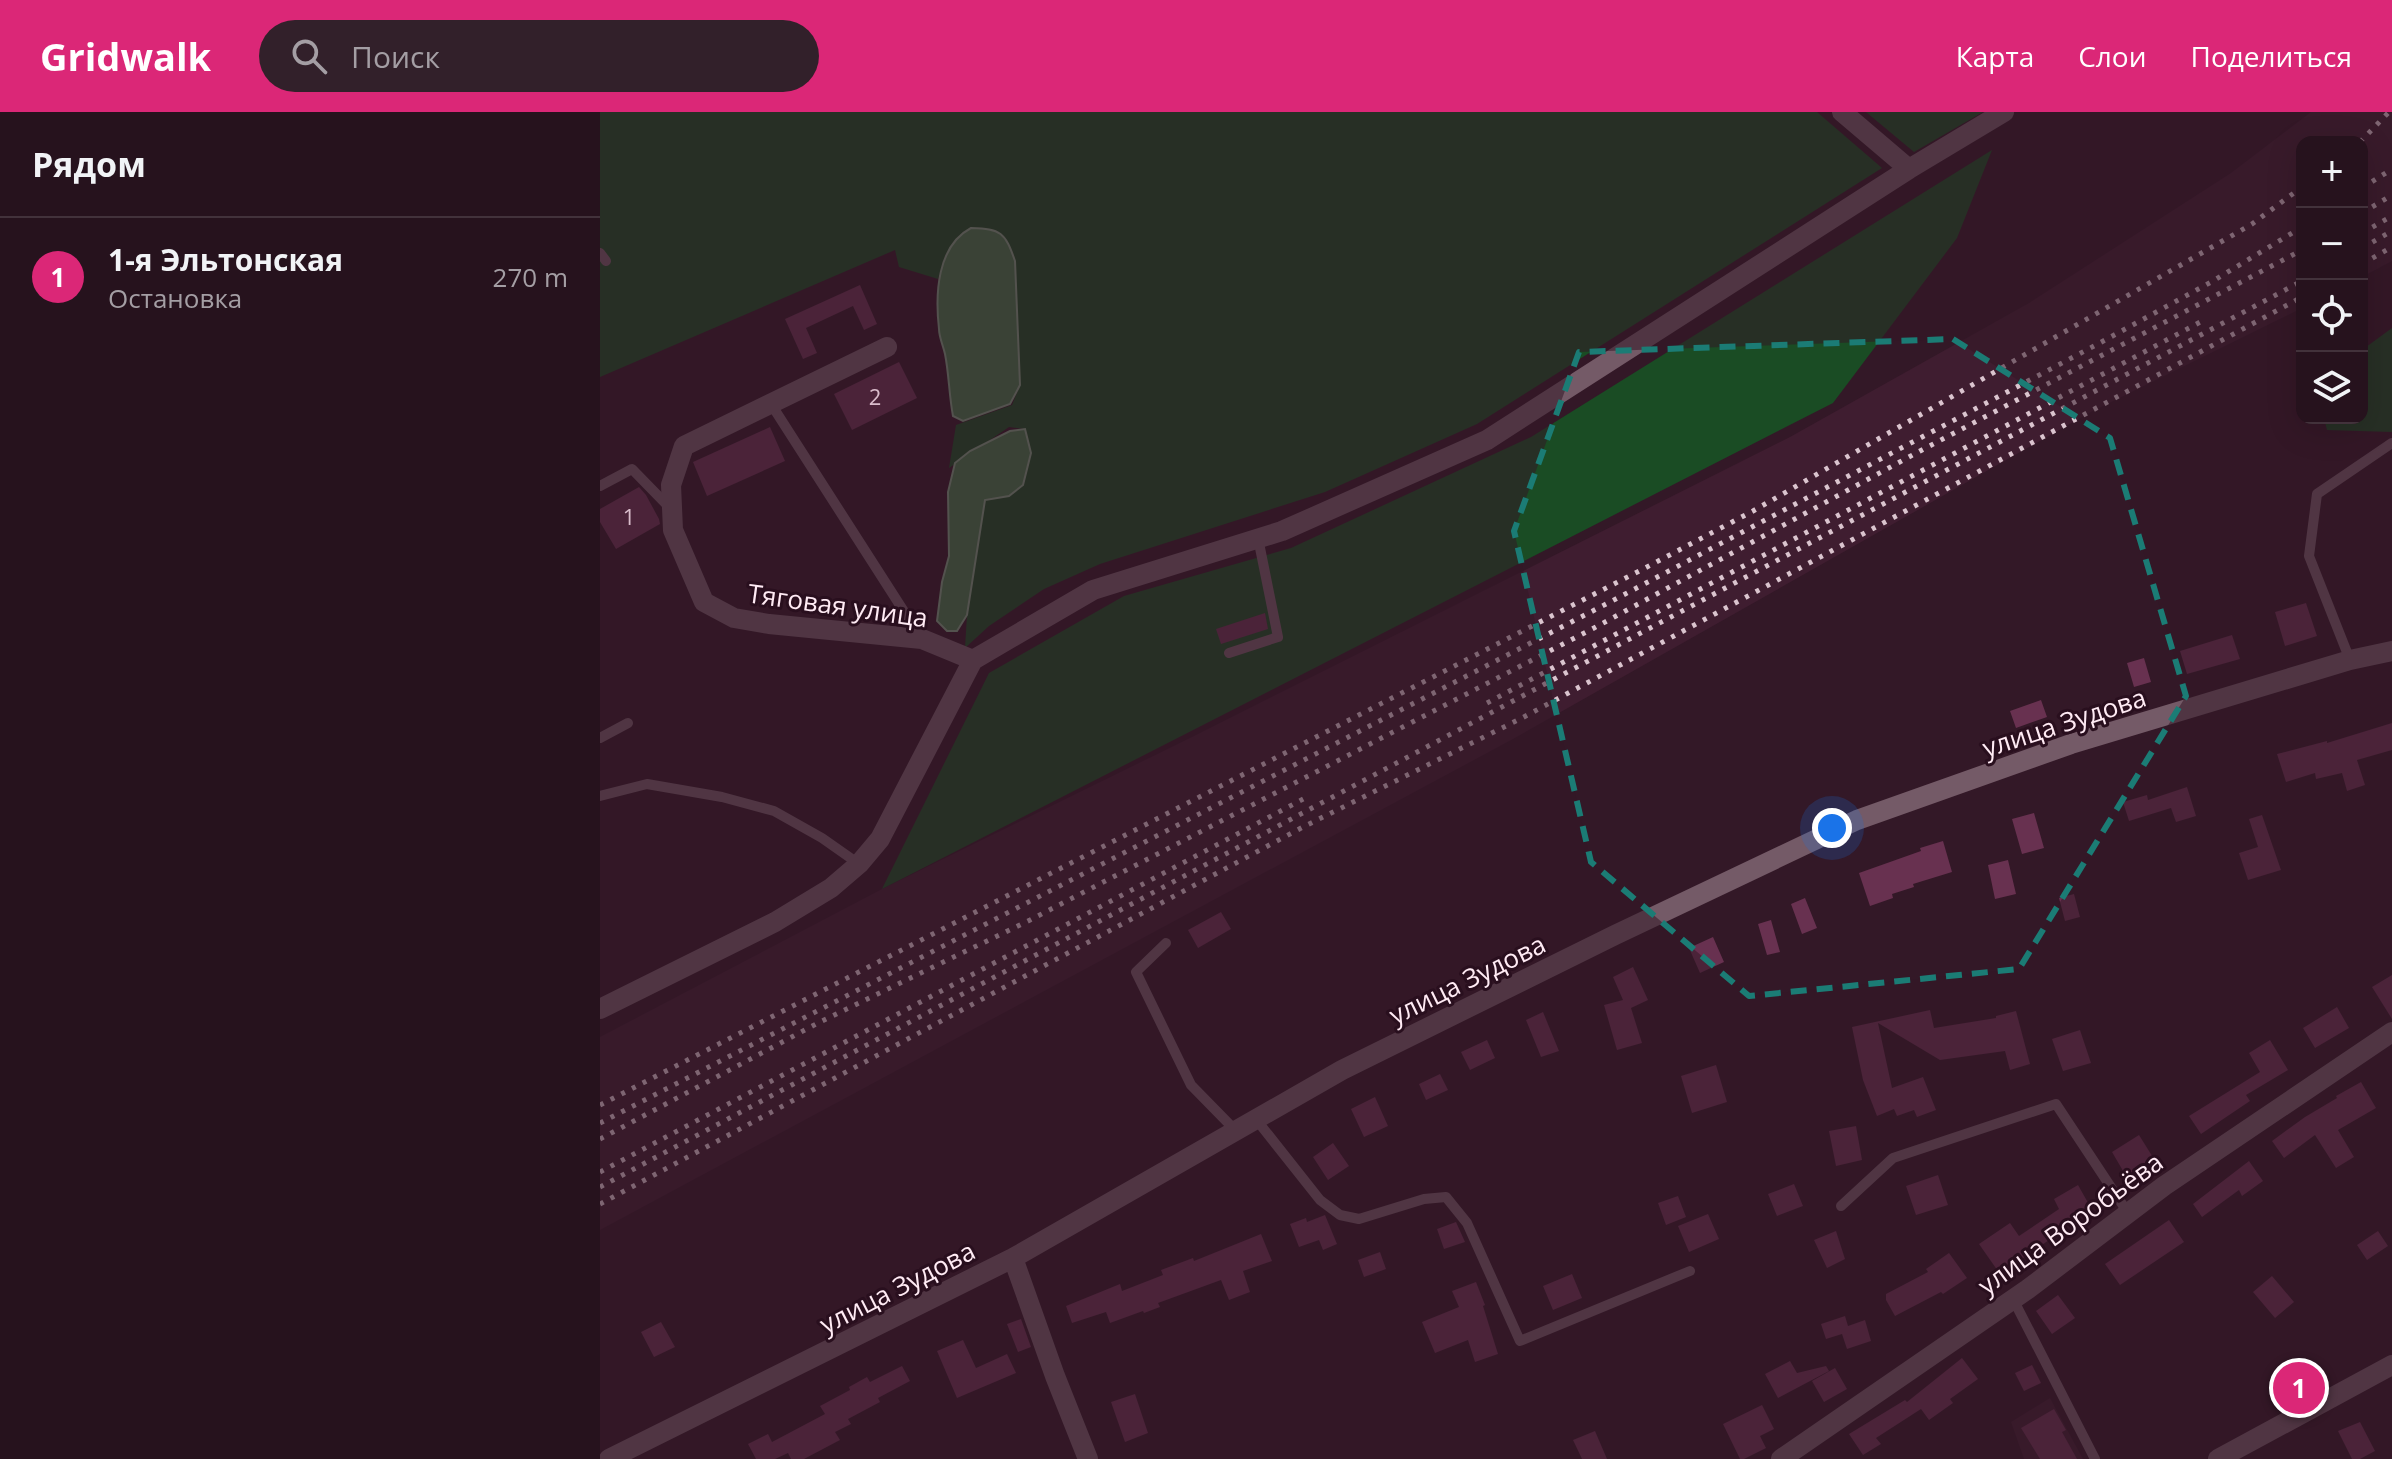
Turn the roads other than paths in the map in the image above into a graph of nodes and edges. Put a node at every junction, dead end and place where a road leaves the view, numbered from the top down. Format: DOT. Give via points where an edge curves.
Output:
graph roads {
  1 [pos="1842,112"];
  2 [pos="2004,112"];
  3 [pos="1909,169"];
  4 [pos="887,347"];
  5 [pos="771,404"];
  6 [pos="2392,443"];
  7 [pos="600,486"];
  8 [pos="672,511"];
  9 [pos="1258,538"];
  10 [pos="922,639"];
  11 [pos="2392,651"];
  12 [pos="1229,653"];
  13 [pos="973,660"];
  14 [pos="2350,660"];
  15 [pos="628,723"];
  16 [pos="600,738"];
  17 [pos="600,796"];
  18 [pos="859,864"];
  19 [pos="1166,943"];
  20 [pos="600,1009"];
  21 [pos="2392,1032"];
  22 [pos="1255,1118"];
  23 [pos="1236,1131"];
  24 [pos="1841,1206"];
  25 [pos="2128,1213"];
  26 [pos="1013,1258"];
  27 [pos="1690,1271"];
  28 [pos="2013,1299"];
  29 [pos="2392,1365"];
  30 [pos="609,1459"];
  31 [pos="1088,1459"];
  32 [pos="1781,1459"];
  33 [pos="2095,1459"];
  34 [pos="2218,1459"];
  1 -- 3 [label="street"];
  2 -- 3 [label="street"];
  3 -- 9 [label="street" via="1487,440"];
  4 -- 5 [label="street, Тяговая улица"];
  5 -- 8 [label="street, Тяговая улица" via="684,446 671,485"];
  5 -- 10 [label="lane"];
  6 -- 14 [label="lane" via="2317,494 2309,556"];
  7 -- 8 [label="lane" via="632,469"];
  8 -- 10 [label="street, Тяговая улица" via="673,530 704,602 734,618"];
  9 -- 12 [label="lane" via="1278,637"];
  9 -- 13 [label="street" via="1093,590"];
  10 -- 13 [label="street, Тяговая улица"];
  11 -- 14 [label="street, улица Зудова"];
  13 -- 18 [label="street" via="880,839"];
  14 -- 22 [label="street, улица Зудова" via="2071,744 1857,820 1369,1056"];
  15 -- 16 [label="lane"];
  17 -- 18 [label="lane" via="647,784 774,811"];
  18 -- 20 [label="street" via="775,922"];
  19 -- 23 [label="lane" via="1136,972 1191,1085"];
  21 -- 25 [label="street, улица Воробьёва"];
  22 -- 23 [label="street, улица Зудова"];
  22 -- 27 [label="lane" via="1320,1200 1340,1215 1359,1219 1446,1197 1467,1223 1520,1341"];
  23 -- 26 [label="street, улица Зудова"];
  24 -- 25 [label="lane" via="1893,1158 2056,1104"];
  25 -- 28 [label="street, улица Воробьёва"];
  26 -- 30 [label="street, улица Зудова"];
  26 -- 31 [label="street"];
  28 -- 32 [label="street, улица Воробьёва"];
  28 -- 33 [label="lane"];
  29 -- 34 [label="street"];
}
